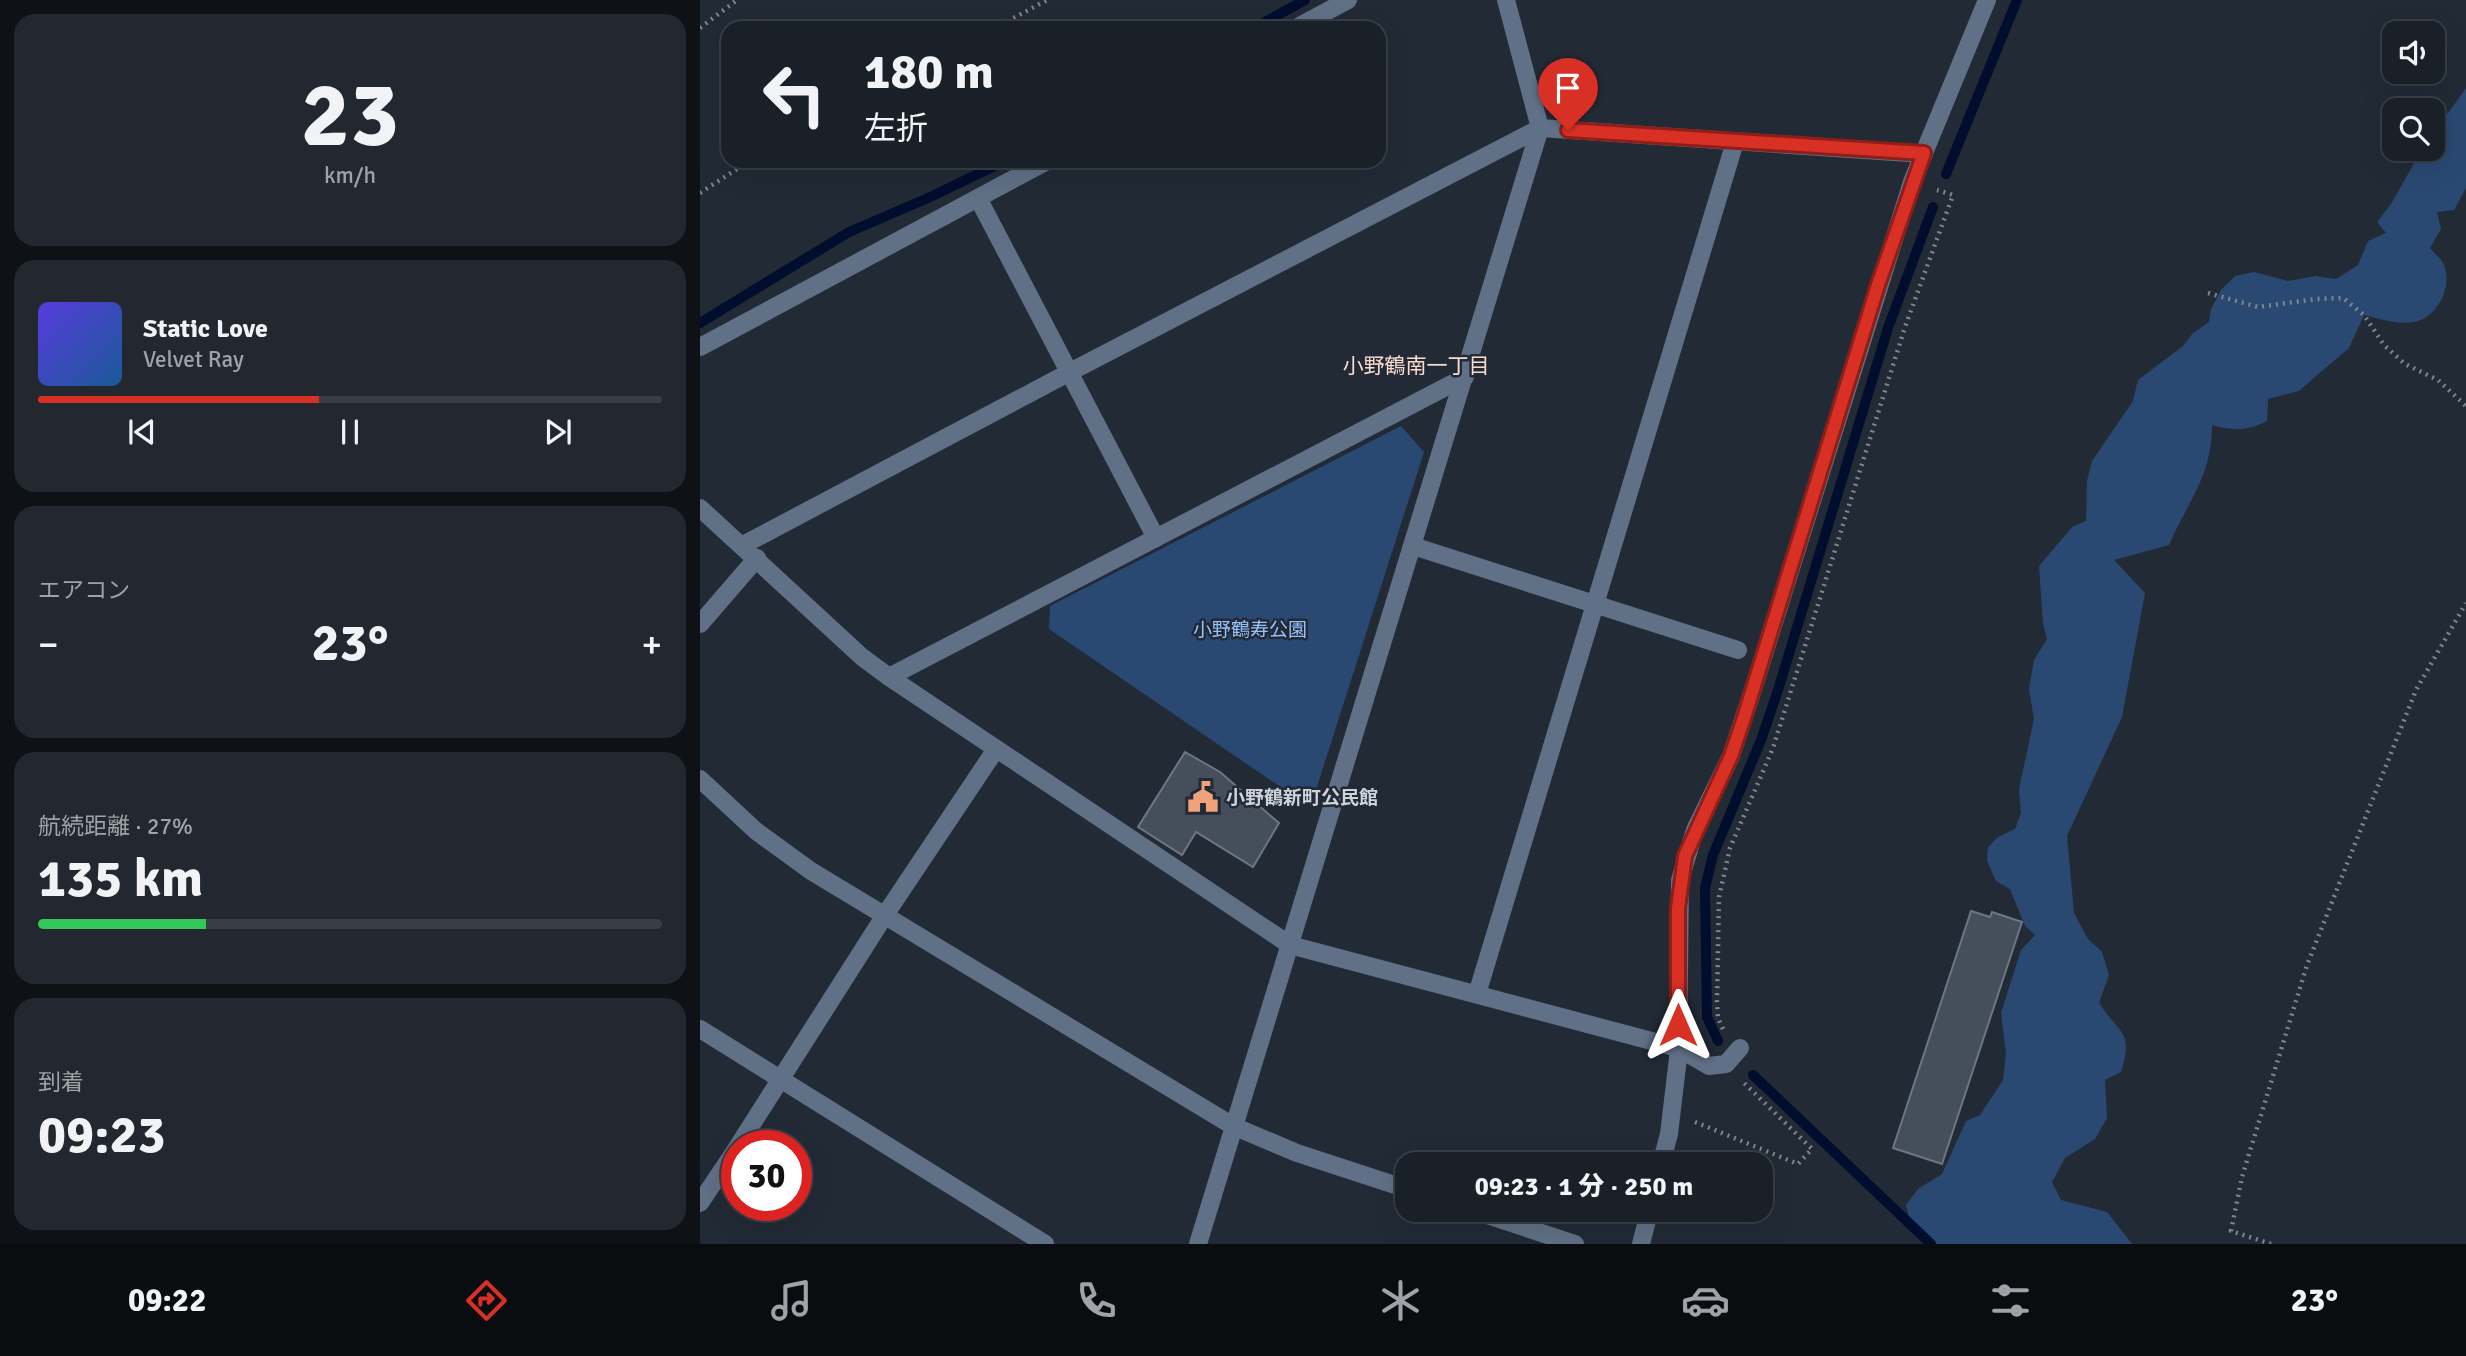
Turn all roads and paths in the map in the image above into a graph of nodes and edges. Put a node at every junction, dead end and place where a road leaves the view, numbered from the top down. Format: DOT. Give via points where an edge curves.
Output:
graph roads {
  1 [pos="737,0"];
  2 [pos="1047,0"];
  3 [pos="1348,0"];
  4 [pos="1506,0"];
  5 [pos="1987,0"];
  6 [pos="1008,21"];
  7 [pos="1309,21"];
  8 [pos="700,28"];
  9 [pos="1540,128"];
  10 [pos="1735,142"];
  11 [pos="1924,153"];
  12 [pos="738,168"];
  13 [pos="1034,168"];
  14 [pos="700,193"];
  15 [pos="1953,195"];
  16 [pos="978,198"];
  17 [pos="2208,293"];
  18 [pos="700,347"];
  19 [pos="1070,372"];
  20 [pos="1465,377"];
  21 [pos="2466,406"];
  22 [pos="700,508"];
  23 [pos="1156,538"];
  24 [pos="743,545"];
  25 [pos="1413,546"];
  26 [pos="757,558"];
  27 [pos="2466,603"];
  28 [pos="1595,605"];
  29 [pos="700,624"];
  30 [pos="1738,650"];
  31 [pos="889,677"];
  32 [pos="996,749"];
  33 [pos="700,779"];
  34 [pos="885,915"];
  35 [pos="1290,944"];
  36 [pos="1477,994"];
  37 [pos="700,1029"];
  38 [pos="1678,1048"];
  39 [pos="1740,1048"];
  40 [pos="1726,1064"];
  41 [pos="782,1079"];
  42 [pos="1672,1112"];
  43 [pos="1233,1126"];
  44 [pos="748,1130"];
  45 [pos="1664,1152"];
  46 [pos="721,1171"];
  47 [pos="1395,1185"];
  48 [pos="700,1203"];
  49 [pos="1509,1222"];
  50 [pos="1647,1222"];
  51 [pos="1045,1244"];
  52 [pos="1198,1244"];
  53 [pos="1576,1244"];
  54 [pos="1641,1244"];
  55 [pos="2270,1244"];
  1 -- 8 [label="path"];
  2 -- 6 [label="path"];
  3 -- 7 [label="street"];
  4 -- 9 [label="street"];
  5 -- 11 [label="street"];
  9 -- 10 [label="street"];
  9 -- 19 [label="street"];
  9 -- 20 [label="street"];
  10 -- 11 [label="street"];
  10 -- 28 [label="street"];
  11 -- 38 [label="street" via="1878,285 1731,756 1685,856 1678,908"];
  12 -- 14 [label="path"];
  13 -- 16 [label="street"];
  15 -- 39 [label="path" via="1905,327 1773,748 1722,877 1718,1018"];
  16 -- 18 [label="street"];
  16 -- 19 [label="street"];
  17 -- 21 [label="path" via="2258,307 2343,298 2364,315 2384,345 2438,380"];
  19 -- 23 [label="street"];
  19 -- 24 [label="street"];
  20 -- 23 [label="street"];
  20 -- 25 [label="street"];
  22 -- 24 [label="street"];
  23 -- 31 [label="street"];
  24 -- 26 [label="street"];
  25 -- 28 [label="street"];
  25 -- 35 [label="street"];
  26 -- 29 [label="street"];
  26 -- 31 [label="street"];
  27 -- 55 [label="path" via="2416,690 2307,965 2242,1177 2231,1231"];
  28 -- 30 [label="street"];
  28 -- 36 [label="street"];
  31 -- 32 [label="street"];
  32 -- 34 [label="street"];
  32 -- 35 [label="street"];
  33 -- 34 [label="street" via="780,850"];
  34 -- 41 [label="street"];
  34 -- 43 [label="street"];
  35 -- 36 [label="street"];
  35 -- 43 [label="street"];
  36 -- 38 [label="street"];
  37 -- 41 [label="street"];
  38 -- 40 [label="street" via="1709,1066"];
  38 -- 42 [label="street"];
  39 -- 40 [label="street"];
  40 -- 42 [label="path" via="1812,1149 1798,1164"];
  41 -- 44 [label="street"];
  41 -- 51 [label="street"];
  42 -- 45 [label="street"];
  43 -- 47 [label="street"];
  43 -- 52 [label="street"];
  46 -- 48 [label="street"];
  49 -- 53 [label="street"];
  50 -- 54 [label="street"];
}
